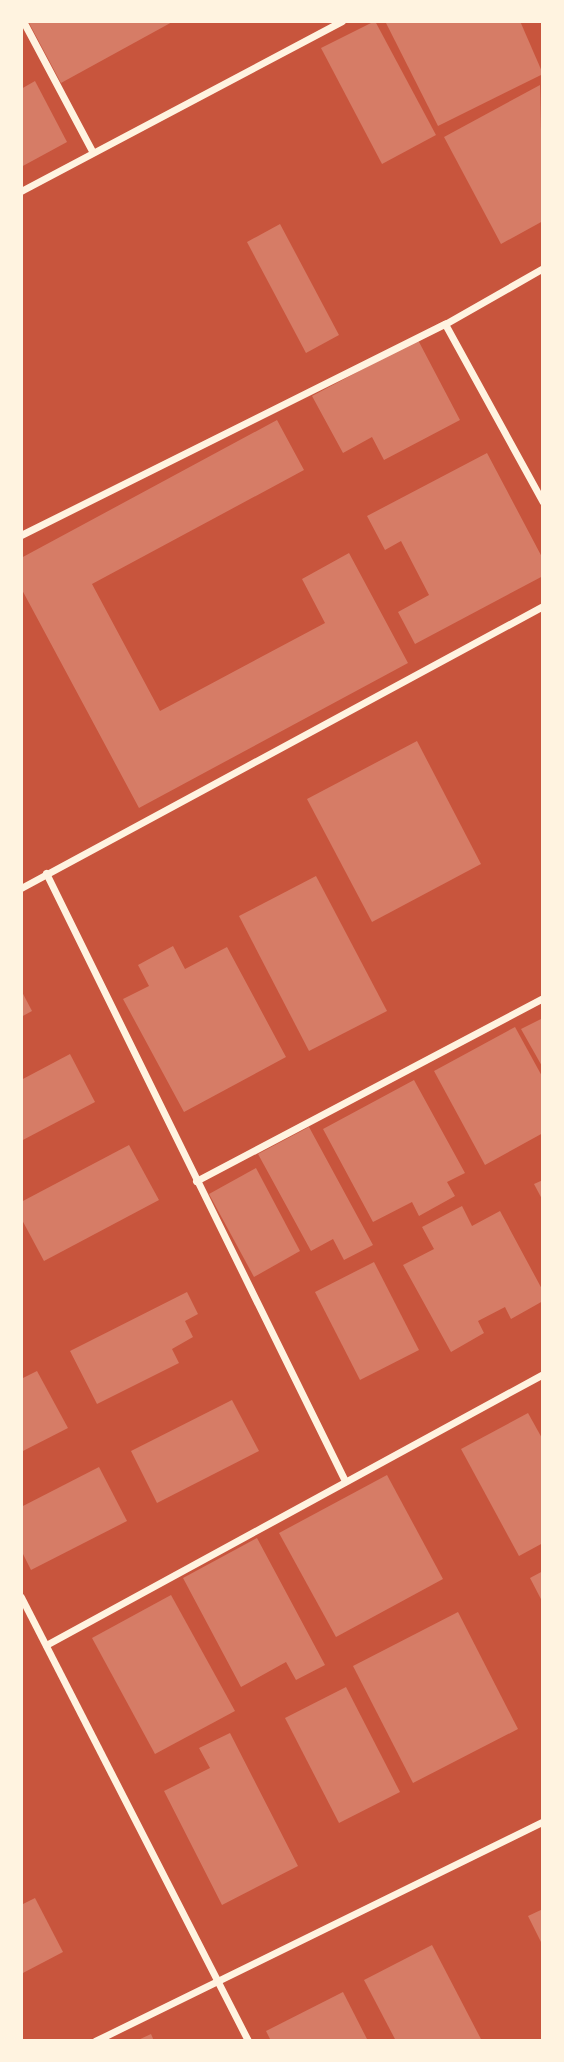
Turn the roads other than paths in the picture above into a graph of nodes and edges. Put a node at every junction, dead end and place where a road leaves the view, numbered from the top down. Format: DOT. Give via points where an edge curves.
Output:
graph roads {
  1 [pos="23,21"];
  2 [pos="342,21"];
  3 [pos="92,151"];
  4 [pos="21,191"];
  5 [pos="543,268"];
  6 [pos="445,324"];
  7 [pos="543,502"];
  8 [pos="21,535"];
  9 [pos="543,606"];
  10 [pos="46,873"];
  11 [pos="21,888"];
  12 [pos="543,998"];
  13 [pos="197,1181"];
  14 [pos="543,1374"];
  15 [pos="345,1481"];
  16 [pos="21,1597"];
  17 [pos="46,1645"];
  18 [pos="543,1822"];
  19 [pos="216,1978"];
  20 [pos="95,2041"];
  21 [pos="248,2041"];
  1 -- 3 [label="street"];
  2 -- 3 [label="street"];
  3 -- 4 [label="street"];
  5 -- 6 [label="street"];
  6 -- 7 [label="street"];
  6 -- 8 [label="street"];
  9 -- 10 [label="street"];
  10 -- 11 [label="street"];
  10 -- 13 [label="street"];
  12 -- 13 [label="street"];
  13 -- 15 [label="street"];
  14 -- 15 [label="street"];
  15 -- 17 [label="street"];
  16 -- 17 [label="street"];
  17 -- 19 [label="street"];
  18 -- 19 [label="street"];
  19 -- 20 [label="street"];
  19 -- 21 [label="street"];
}
